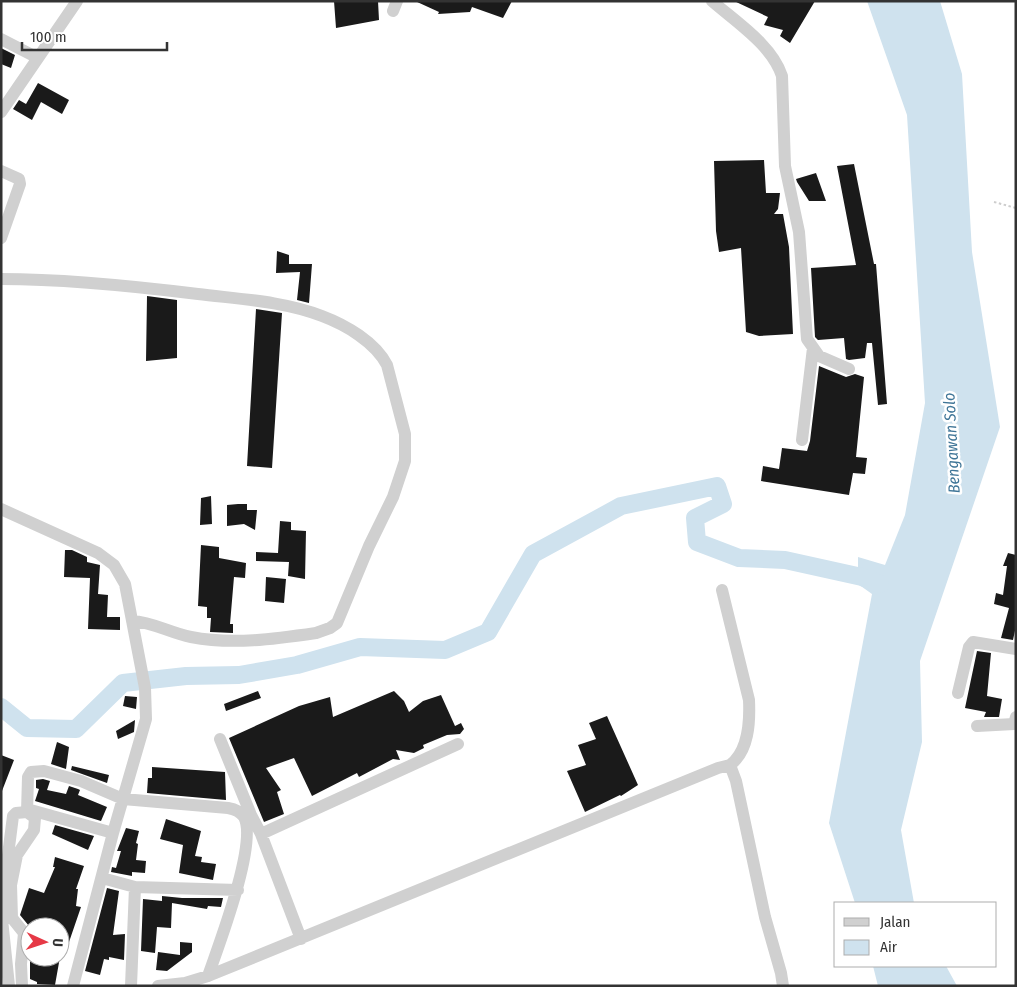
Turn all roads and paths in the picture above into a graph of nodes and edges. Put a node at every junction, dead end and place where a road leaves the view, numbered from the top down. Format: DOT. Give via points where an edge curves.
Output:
graph roads {
  1 [pos="76,1"];
  2 [pos="712,1"];
  3 [pos="1,39"];
  4 [pos="38,58"];
  5 [pos="1,112"];
  6 [pos="1,171"];
  7 [pos="994,202"];
  8 [pos="1016,208"];
  9 [pos="1,238"];
  10 [pos="1,279"];
  11 [pos="813,348"];
  12 [pos="849,369"];
  13 [pos="802,440"];
  14 [pos="1,509"];
  15 [pos="722,590"];
  16 [pos="132,621"];
  17 [pos="1016,649"];
  18 [pos="958,693"];
  19 [pos="1016,717"];
  20 [pos="978,726"];
  21 [pos="220,739"];
  22 [pos="458,744"];
  23 [pos="730,765"];
  24 [pos="123,798"];
  25 [pos="27,810"];
  26 [pos="113,833"];
  27 [pos="6,834"];
  28 [pos="261,834"];
  29 [pos="102,878"];
  30 [pos="135,887"];
  31 [pos="238,890"];
  32 [pos="301,939"];
  33 [pos="208,976"];
  34 [pos="9,986"];
  35 [pos="22,986"];
  36 [pos="73,986"];
  37 [pos="131,986"];
  38 [pos="158,986"];
  39 [pos="783,986"];
  1 -- 4 [label="street"];
  2 -- 11 [label="street" via="779,65 785,166 799,232 807,339"];
  3 -- 4 [label="street"];
  4 -- 5 [label="street"];
  6 -- 9 [label="street" via="20,181"];
  7 -- 8 [label="path"];
  10 -- 16 [label="street" via="137,287 297,309 322,316 346,328 368,342 388,365 404,434 405,461 393,497 337,623 316,633 230,641 190,637"];
  11 -- 12 [label="street" via="819,356"];
  11 -- 13 [label="street"];
  14 -- 16 [label="street" via="107,558 122,577"];
  15 -- 23 [label="street" via="750,700 743,748"];
  16 -- 24 [label="street" via="145,688 146,719"];
  17 -- 18 [label="street" via="973,642"];
  19 -- 20 [label="street" via="1014,724"];
  21 -- 28 [label="street"];
  22 -- 28 [label="street"];
  23 -- 32 [label="street"];
  23 -- 39 [label="street"];
  24 -- 25 [label="street" via="44,771 31,772"];
  24 -- 26 [label="street"];
  24 -- 31 [label="street" via="228,808 240,812 246,830"];
  25 -- 26 [label="street"];
  25 -- 27 [label="street" via="14,814"];
  25 -- 35 [label="street" via="36,824 18,855 11,885 12,918 24,933"];
  26 -- 29 [label="street"];
  27 -- 34 [label="street" via="2,910"];
  28 -- 32 [label="street"];
  29 -- 30 [label="street"];
  29 -- 36 [label="street"];
  30 -- 31 [label="street"];
  30 -- 37 [label="street"];
  31 -- 33 [label="street"];
  32 -- 33 [label="street"];
  33 -- 38 [label="street"];
}
